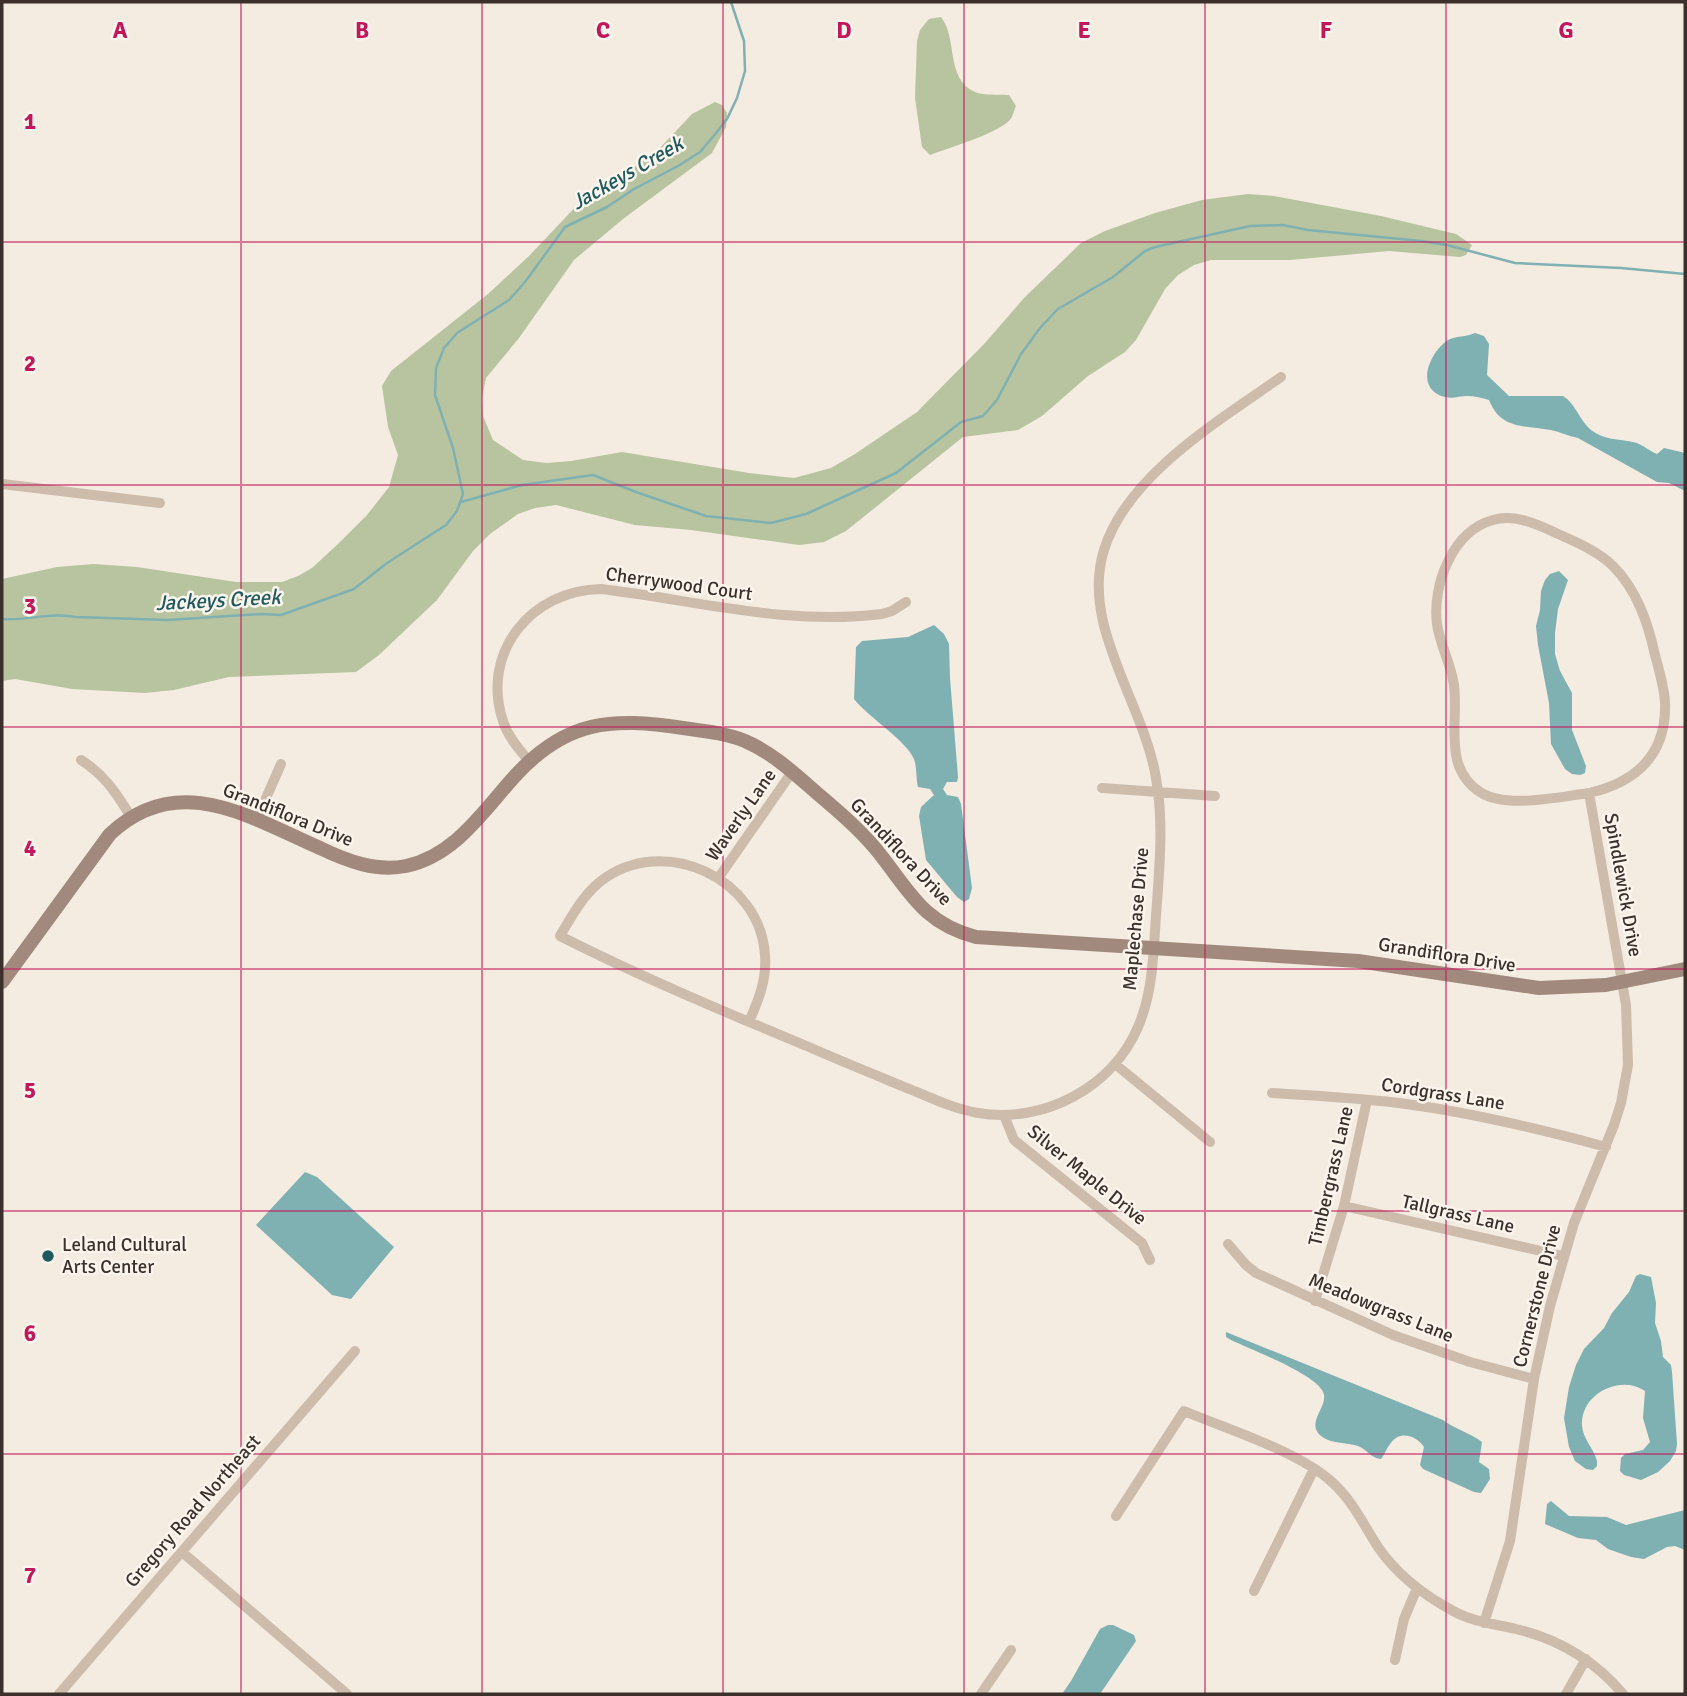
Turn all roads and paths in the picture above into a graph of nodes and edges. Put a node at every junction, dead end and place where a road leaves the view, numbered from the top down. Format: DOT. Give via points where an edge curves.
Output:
graph roads {
  1 [pos="1281,377"];
  2 [pos="2,484"];
  3 [pos="160,503"];
  4 [pos="906,602"];
  5 [pos="81,760"];
  6 [pos="529,761"];
  7 [pos="281,764"];
  8 [pos="792,772"];
  9 [pos="1102,789"];
  10 [pos="1159,792"];
  11 [pos="1589,793"];
  12 [pos="1215,796"];
  13 [pos="131,817"];
  14 [pos="256,821"];
  15 [pos="719,877"];
  16 [pos="1153,949"];
  17 [pos="1685,970"];
  18 [pos="2,982"];
  19 [pos="1623,983"];
  20 [pos="749,1022"];
  21 [pos="1115,1064"];
  22 [pos="1272,1093"];
  23 [pos="1367,1100"];
  24 [pos="1004,1115"];
  25 [pos="1210,1142"];
  26 [pos="1606,1147"];
  27 [pos="1344,1206"];
  28 [pos="1228,1244"];
  29 [pos="1563,1256"];
  30 [pos="1150,1261"];
  31 [pos="1315,1301"];
  32 [pos="355,1351"];
  33 [pos="1534,1379"];
  34 [pos="1314,1469"];
  35 [pos="1116,1516"];
  36 [pos="182,1552"];
  37 [pos="1417,1588"];
  38 [pos="1254,1591"];
  39 [pos="1484,1623"];
  40 [pos="1011,1650"];
  41 [pos="1395,1660"];
  42 [pos="1586,1660"];
  43 [pos="59,1694"];
  44 [pos="347,1694"];
  45 [pos="981,1694"];
  46 [pos="1566,1694"];
  47 [pos="1623,1694"];
  1 -- 10 [label="street, Maplechase Drive" via="1174,455 1126,509 1104,549 1097,596 1102,624 1144,730"];
  2 -- 3 [label="street"];
  4 -- 6 [label="street, Cherrywood Court" via="881,614 814,618 601,589 555,598 519,628 499,669 497,696 503,722"];
  5 -- 13 [label="street" via="112,785"];
  6 -- 8 [label="street, Grandiflora Drive" via="569,735 625,722 730,736 769,754"];
  6 -- 14 [label="street, Grandiflora Drive" via="457,839 407,866 354,863"];
  7 -- 14 [label="street"];
  8 -- 15 [label="street, Waverly Lane"];
  8 -- 16 [label="street, Grandiflora Drive" via="864,835 910,896 940,923 987,939"];
  9 -- 10 [label="street"];
  10 -- 12 [label="street"];
  10 -- 16 [label="street, Maplechase Drive"];
  11 -- 11 [label="street, Spindlewick Drive" via="1617,785 1640,771 1661,735 1665,700 1649,626 1626,582 1603,558 1530,522 1486,522 1456,549 1437,594 1437,622 1455,693 1456,761 1474,788 1491,797 1518,801"];
  11 -- 19 [label="street, Spindlewick Drive"];
  13 -- 14 [label="street, Grandiflora Drive" via="161,804 191,801 224,807"];
  13 -- 18 [label="street, Grandiflora Drive" via="100,846"];
  15 -- 20 [label="street" via="747,905 763,940 763,985"];
  15 -- 20 [label="street, Maplechase Drive" via="676,862 651,861 624,868 589,893 560,936"];
  16 -- 19 [label="street, Grandiflora Drive" via="1358,961 1539,988"];
  16 -- 21 [label="street, Maplechase Drive" via="1144,1011"];
  17 -- 19 [label="street, Grandiflora Drive"];
  19 -- 26 [label="street, Cornerstone Drive" via="1628,1065"];
  20 -- 24 [label="street, Maplechase Drive" via="963,1110"];
  21 -- 24 [label="street, Maplechase Drive" via="1090,1087 1059,1104"];
  21 -- 25 [label="street"];
  22 -- 23 [label="street, Cordgrass Lane"];
  23 -- 26 [label="street, Cordgrass Lane" via="1503,1121"];
  23 -- 27 [label="street, Timbergrass Lane"];
  24 -- 30 [label="street, Silver Maple Drive" via="1014,1140 1142,1243"];
  26 -- 29 [label="street, Cornerstone Drive"];
  27 -- 29 [label="street, Tallgrass Lane"];
  27 -- 31 [label="street, Timbergrass Lane"];
  28 -- 31 [label="street, Meadowgrass Lane" via="1256,1273"];
  29 -- 33 [label="street, Cornerstone Drive"];
  31 -- 33 [label="street, Meadowgrass Lane" via="1420,1345"];
  32 -- 36 [label="street, Gregory Road Northeast"];
  33 -- 39 [label="street, Cornerstone Drive" via="1510,1541"];
  34 -- 35 [label="street" via="1184,1411"];
  34 -- 37 [label="street" via="1346,1496 1388,1560"];
  34 -- 38 [label="street"];
  36 -- 43 [label="street, Gregory Road Northeast"];
  36 -- 44 [label="street"];
  37 -- 39 [label="street" via="1456,1613"];
  37 -- 41 [label="street"];
  39 -- 42 [label="street" via="1539,1636"];
  40 -- 45 [label="street"];
  42 -- 46 [label="street"];
  42 -- 47 [label="street"];
}
